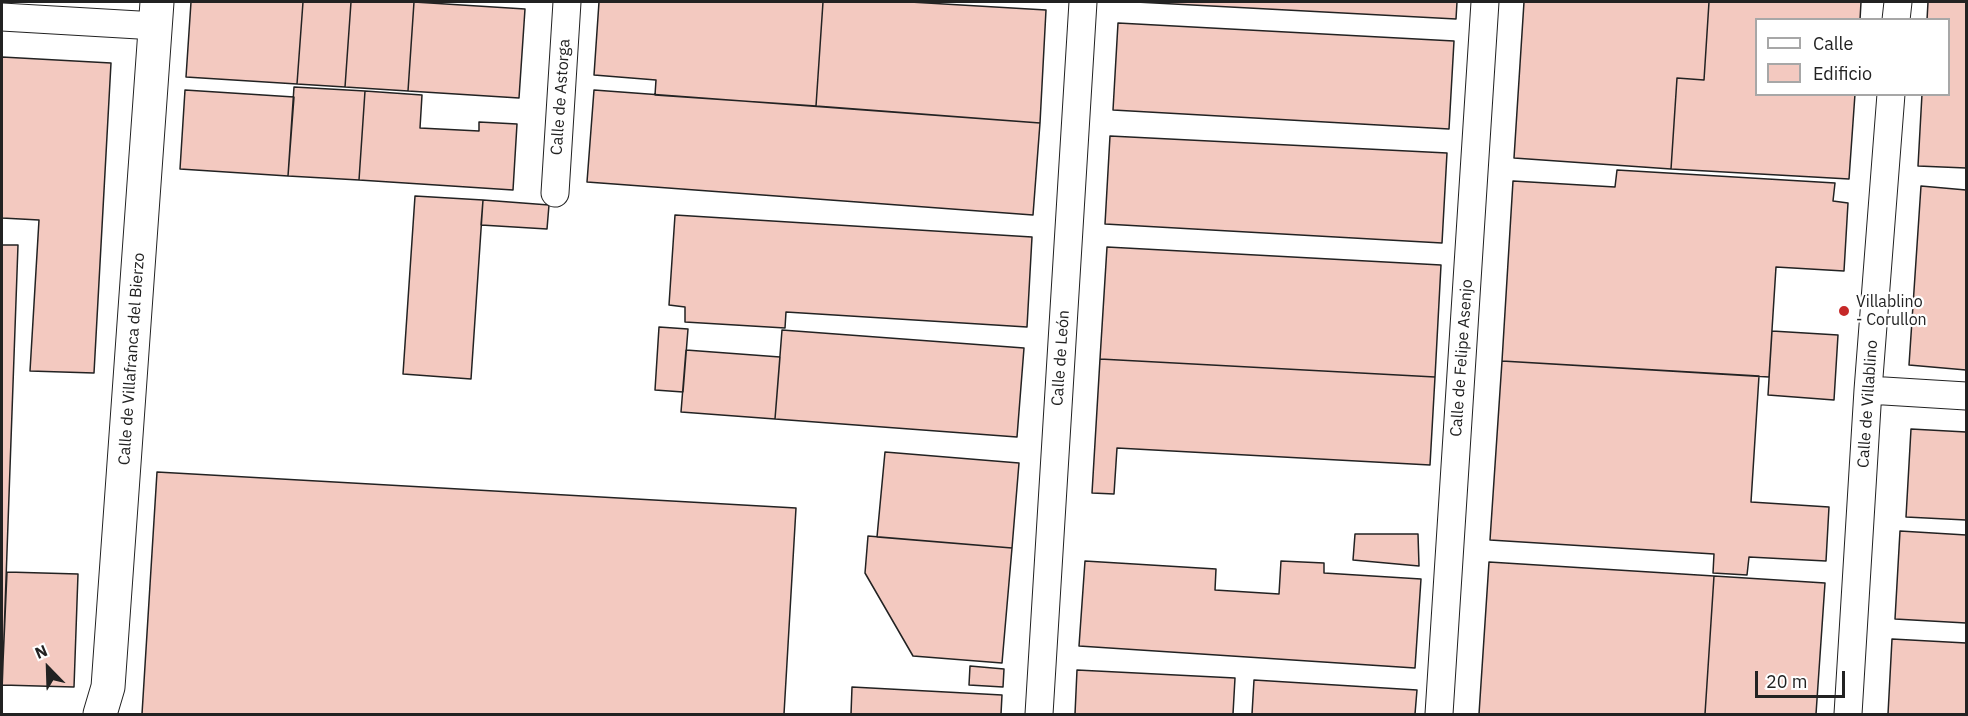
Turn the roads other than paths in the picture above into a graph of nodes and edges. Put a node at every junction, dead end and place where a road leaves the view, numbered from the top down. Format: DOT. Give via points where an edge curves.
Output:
graph roads {
  1 [pos="567,2"];
  2 [pos="1083,2"];
  3 [pos="1485,2"];
  4 [pos="1898,2"];
  5 [pos="157,14"];
  6 [pos="2,17"];
  7 [pos="1896,18"];
  8 [pos="1891,96"];
  9 [pos="555,193"];
  10 [pos="1868,390"];
  11 [pos="1966,396"];
  12 [pos="100,714"];
  13 [pos="1040,714"];
  14 [pos="1439,714"];
  15 [pos="1848,714"];
  1 -- 9 [label="street, Calle de Astorga"];
  2 -- 13 [label="street, Calle de León"];
  3 -- 14 [label="street, Calle de Felipe Asenjo"];
  4 -- 7 [label="street"];
  5 -- 6 [label="street"];
  5 -- 12 [label="street, Calle de Villafranca del Bierzo" via="108,687"];
  8 -- 10 [label="street, Calle de Villablino"];
  10 -- 11 [label="street"];
  10 -- 15 [label="street, Calle de Villablino"];
}
